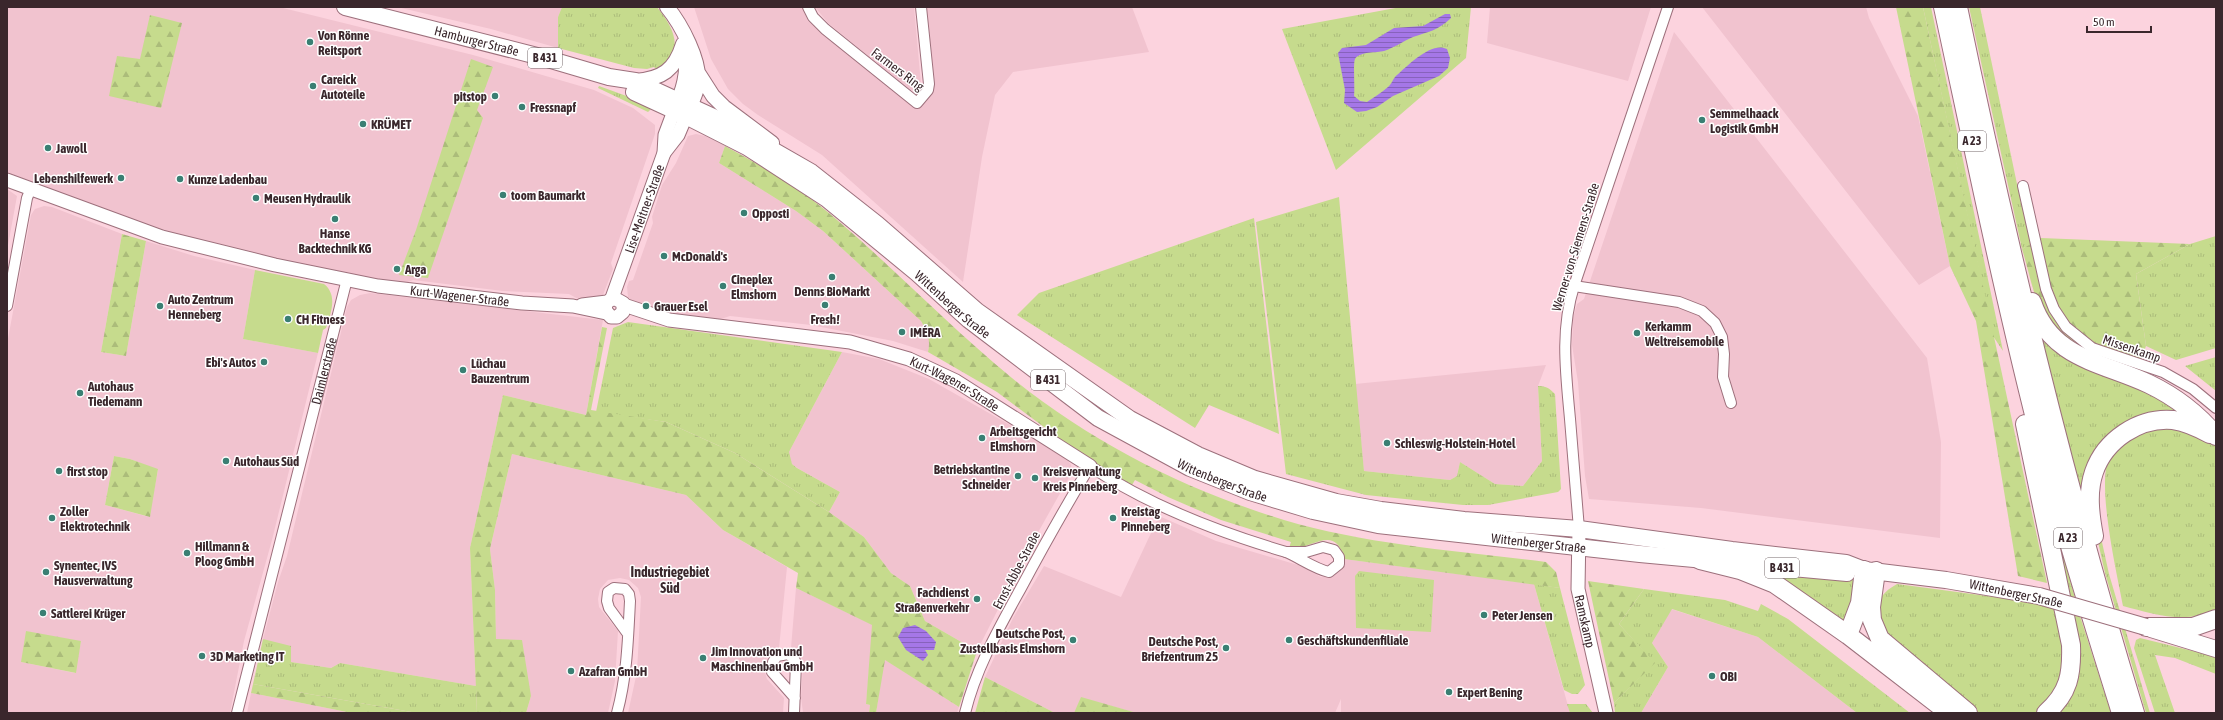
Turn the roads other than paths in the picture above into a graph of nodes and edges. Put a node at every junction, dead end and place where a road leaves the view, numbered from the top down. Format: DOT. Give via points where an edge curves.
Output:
graph roads {
  1 [pos="345,7"];
  2 [pos="808,7"];
  3 [pos="920,7"];
  4 [pos="1668,7"];
  5 [pos="1943,7"];
  6 [pos="1958,7"];
  7 [pos="668,9"];
  8 [pos="684,44"];
  9 [pos="697,71"];
  10 [pos="609,77"];
  11 [pos="635,81"];
  12 [pos="682,108"];
  13 [pos="791,159"];
  14 [pos="7,180"];
  15 [pos="2023,186"];
  16 [pos="31,188"];
  17 [pos="2017,271"];
  18 [pos="347,279"];
  19 [pos="1574,286"];
  20 [pos="615,305"];
  21 [pos="7,306"];
  22 [pos="2021,360"];
  23 [pos="1731,403"];
  24 [pos="2216,408"];
  25 [pos="2216,437"];
  26 [pos="1090,466"];
  27 [pos="1579,529"];
  28 [pos="1578,548"];
  29 [pos="1286,552"];
  30 [pos="1700,560"];
  31 [pos="1870,570"];
  32 [pos="2096,581"];
  33 [pos="2216,619"];
  34 [pos="2146,627"];
  35 [pos="628,634"];
  36 [pos="2164,634"];
  37 [pos="1848,635"];
  38 [pos="2216,639"];
  39 [pos="2216,649"];
  40 [pos="795,698"];
  41 [pos="237,713"];
  42 [pos="617,713"];
  43 [pos="794,713"];
  44 [pos="965,713"];
  45 [pos="1606,713"];
  46 [pos="1949,713"];
  47 [pos="1968,713"];
  48 [pos="2046,713"];
  49 [pos="2120,713"];
  50 [pos="2135,713"];
  1 -- 10 [label="main road, Hamburger Straße / B 431"];
  2 -- 3 [label="street, Farmers Ring" via="813,17 825,29 917,103 928,90 929,84"];
  4 -- 19 [label="street, Werner-von-Siemens-Straße"];
  5 -- 22 [label="highway, A 23"];
  6 -- 17 [label="highway, A 23"];
  7 -- 8 [label="main road"];
  7 -- 9 [label="main road" via="683,28"];
  8 -- 11 [label="main road" via="679,56 664,75"];
  8 -- 12 [label="main road" via="686,74"];
  9 -- 12 [label="main road" via="698,82"];
  9 -- 13 [label="main road" via="713,96 724,107"];
  10 -- 11 [label="main road, Hamburger Straße / B 431"];
  10 -- 12 [label="main road, Hamburger Straße / B 431" via="630,91"];
  11 -- 12 [label="main road, Hamburger Straße / B 431"];
  12 -- 13 [label="main road, Wittenberger Straße / B 431"];
  12 -- 20 [label="street, Lise-Meitner-Straße" via="665,135 664,153 625,265"];
  12 -- 28 [label="main road, Wittenberger Straße / B 431" via="827,199 917,273 969,320 1098,418 1190,468 1279,501 1378,525"];
  13 -- 27 [label="main road, Wittenberger Straße / B 431" via="838,192 977,311 1130,419 1198,455 1255,479 1336,502 1457,519"];
  14 -- 16 [label="street"];
  15 -- 24 [label="street, Missenkamp" via="2046,289 2054,309 2066,327 2092,348 2163,372 2193,389"];
  16 -- 18 [label="street" via="162,236 275,265"];
  16 -- 21 [label="street"];
  17 -- 25 [label="highway" via="2024,276 2040,321 2066,349 2083,359 2149,384 2200,417"];
  17 -- 32 [label="highway, A 23" via="2049,408"];
  18 -- 20 [label="street, Kurt-Wagener-Straße" via="387,287 573,306"];
  18 -- 41 [label="street, Daimlerstraße"];
  19 -- 23 [label="street" via="1679,302 1702,311 1715,323 1722,337 1723,377"];
  19 -- 27 [label="street, Werner-von-Siemens-Straße" via="1566,318 1564,346"];
  20 -- 26 [label="street, Kurt-Wagener-Straße" via="663,318 850,342 909,359 956,381"];
  22 -- 48 [label="highway" via="2017,367 2024,421 2071,645 2072,667 2067,687 2058,703"];
  22 -- 49 [label="highway, A 23" via="2043,450"];
  25 -- 32 [label="highway" via="2193,425 2173,420 2156,421 2136,426 2104,450 2094,472 2089,498 2100,568"];
  26 -- 29 [label="street, Kurt-Wagener-Straße" via="1190,518 1236,537"];
  26 -- 44 [label="street, Ernst-Abbe-Straße" via="1044,544 991,645"];
  27 -- 28 [label="street, Ramskamp"];
  27 -- 31 [label="main road, Wittenberger Straße / B 431" via="1846,563"];
  28 -- 30 [label="main road, Wittenberger Straße / B 431"];
  28 -- 45 [label="street, Ramskamp" via="1578,589"];
  29 -- 29 [label="street, Kurt-Wagener-Straße" via="1326,571 1333,570 1339,564 1337,554 1330,548 1299,553"];
  30 -- 31 [label="main road, Wittenberger Straße / B 431" via="1845,574"];
  30 -- 37 [label="highway" via="1740,570 1775,584"];
  31 -- 34 [label="main road, Wittenberger Straße / B 431, bridge" via="1995,587 2038,596"];
  31 -- 37 [label="highway"];
  31 -- 47 [label="highway" via="1872,620 1880,639"];
  32 -- 50 [label="highway, A 23"];
  33 -- 34 [label="highway" via="2193,627"];
  34 -- 36 [label="main road, Wittenberger Straße / B 431"];
  35 -- 42 [label="street" via="626,672"];
  36 -- 38 [label="main road, Wittenberger Straße / B 431"];
  36 -- 39 [label="main road, Wittenberger Straße / B 431"];
  37 -- 46 [label="highway"];
  40 -- 43 [label="street"];
}
